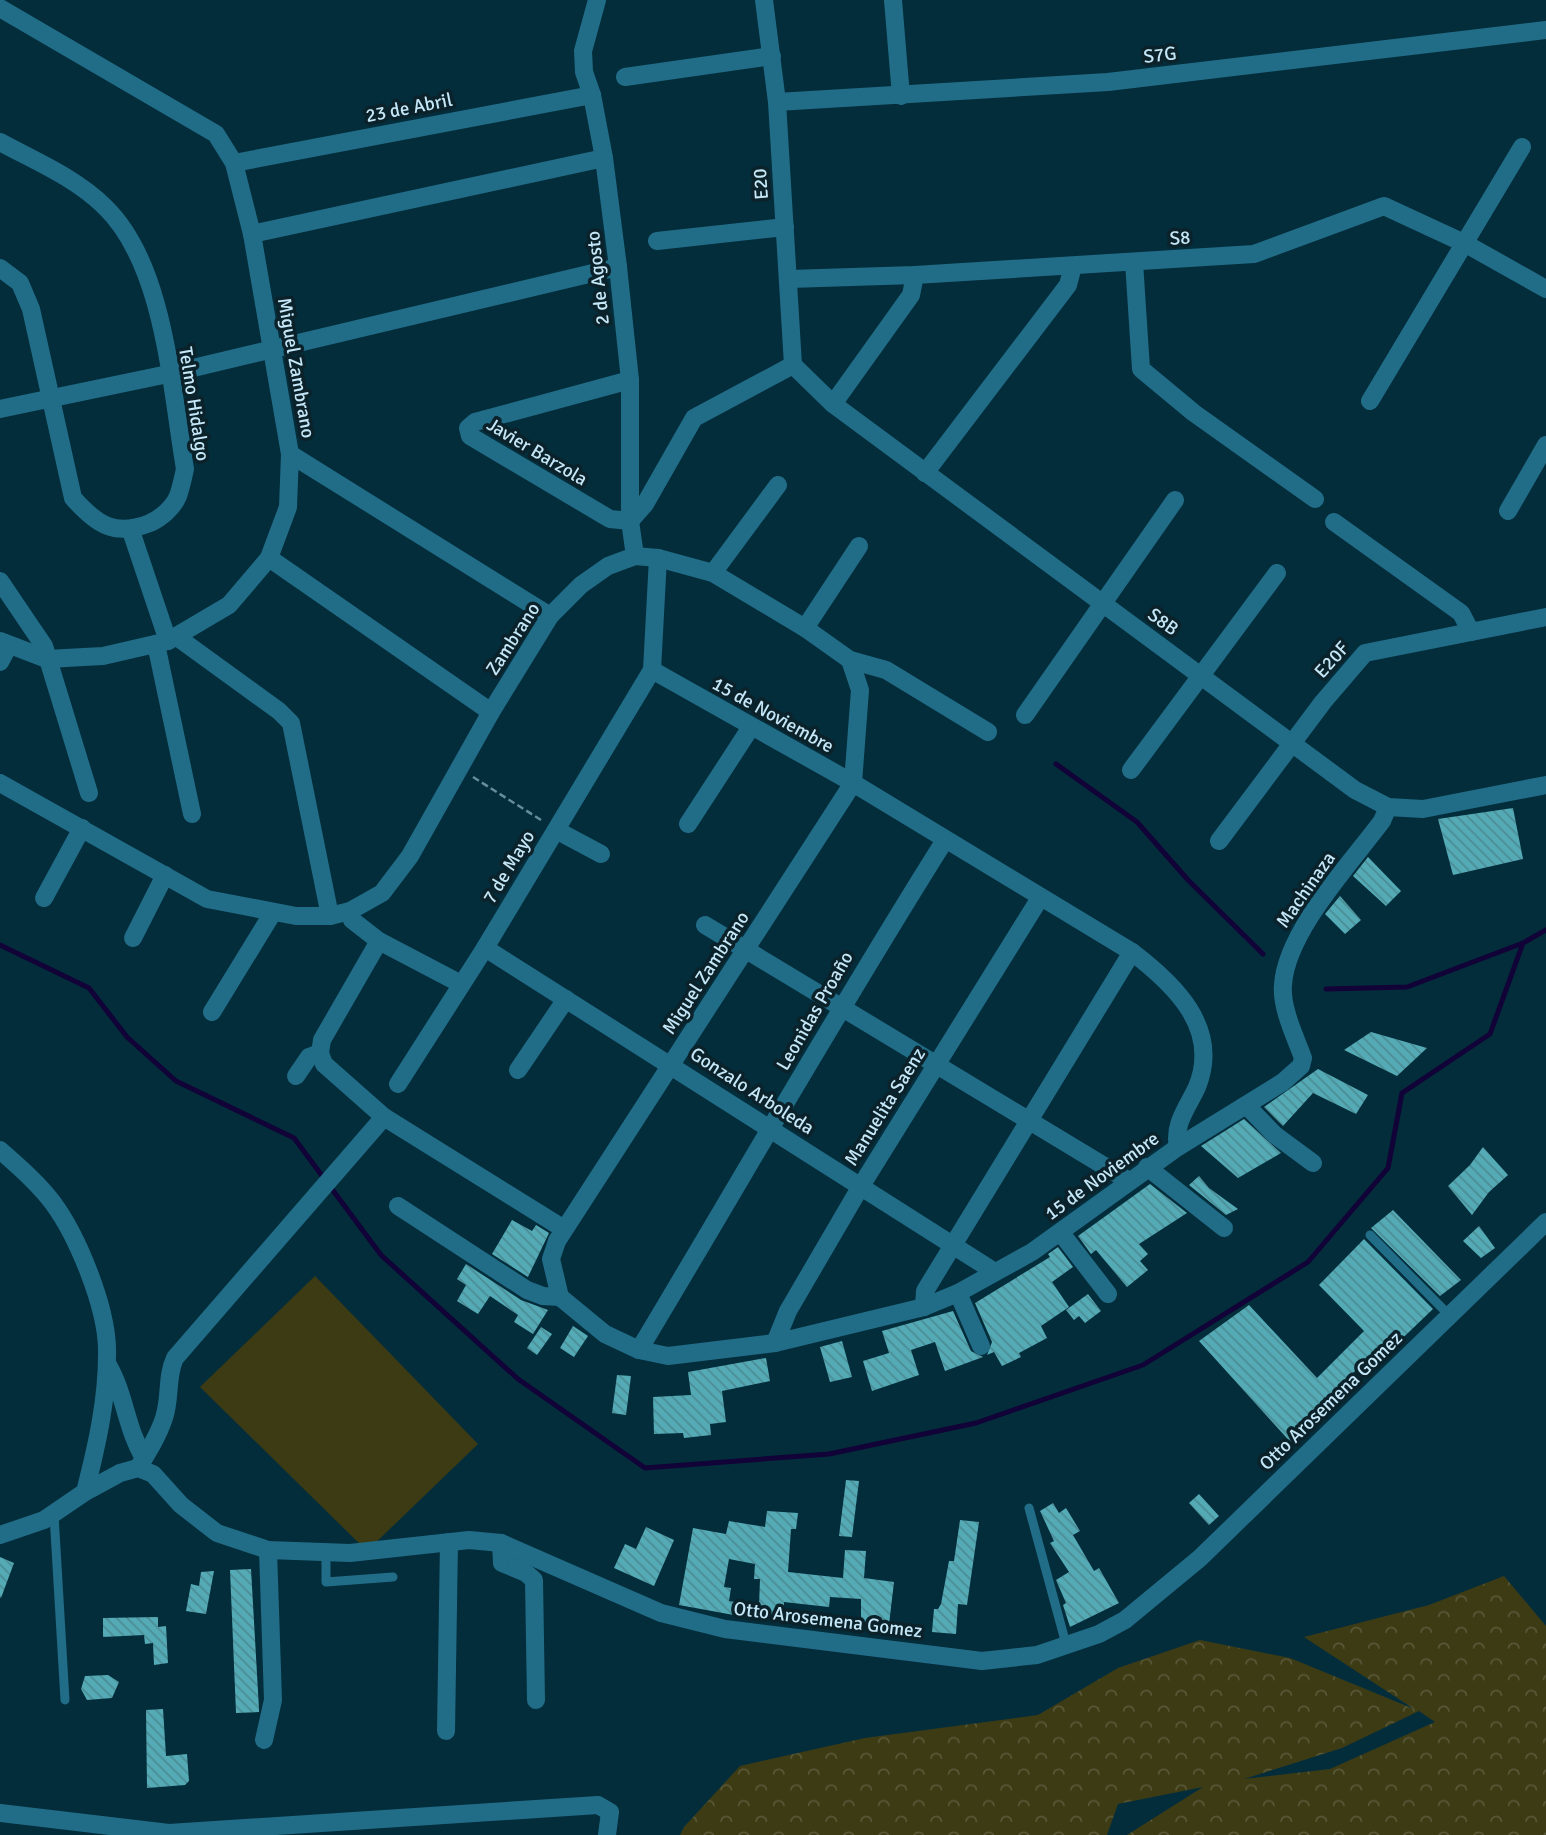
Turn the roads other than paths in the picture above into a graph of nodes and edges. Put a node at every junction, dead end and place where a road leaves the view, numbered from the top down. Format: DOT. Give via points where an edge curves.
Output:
graph roads {
  1 [pos="597,0"];
  2 [pos="764,0"];
  3 [pos="893,0"];
  4 [pos="0,8"];
  5 [pos="1546,30"];
  6 [pos="772,56"];
  7 [pos="625,77"];
  8 [pos="592,95"];
  9 [pos="901,96"];
  10 [pos="777,102"];
  11 [pos="0,142"];
  12 [pos="1522,147"];
  13 [pos="604,158"];
  14 [pos="234,163"];
  15 [pos="785,227"];
  16 [pos="251,234"];
  17 [pos="657,241"];
  18 [pos="1466,244"];
  19 [pos="1134,262"];
  20 [pos="1073,266"];
  21 [pos="618,267"];
  22 [pos="0,268"];
  23 [pos="915,275"];
  24 [pos="789,279"];
  25 [pos="1546,289"];
  26 [pos="272,349"];
  27 [pos="793,365"];
  28 [pos="168,374"];
  29 [pos="630,380"];
  30 [pos="50,399"];
  31 [pos="1370,401"];
  32 [pos="833,404"];
  33 [pos="0,409"];
  34 [pos="1546,446"];
  35 [pos="290,454"];
  36 [pos="925,473"];
  37 [pos="778,485"];
  38 [pos="1315,499"];
  39 [pos="1175,500"];
  40 [pos="1508,511"];
  41 [pos="630,521"];
  42 [pos="1334,523"];
  43 [pos="131,531"];
  44 [pos="859,546"];
  45 [pos="635,556"];
  46 [pos="269,558"];
  47 [pos="659,558"];
  48 [pos="713,573"];
  49 [pos="1277,573"];
  50 [pos="0,581"];
  51 [pos="1102,604"];
  52 [pos="551,616"];
  53 [pos="1546,617"];
  54 [pos="805,628"];
  55 [pos="1471,632"];
  56 [pos="167,640"];
  57 [pos="4,643"];
  58 [pos="47,659"];
  59 [pos="850,660"];
  60 [pos="0,662"];
  61 [pos="652,670"];
  62 [pos="1201,675"];
  63 [pos="491,712"];
  64 [pos="1025,715"];
  65 [pos="751,727"];
  66 [pos="988,732"];
  67 [pos="1294,743"];
  68 [pos="1131,770"];
  69 [pos="0,782"];
  70 [pos="853,783"];
  71 [pos="1546,785"];
  72 [pos="89,793"];
  73 [pos="1388,807"];
  74 [pos="192,814"];
  75 [pos="688,824"];
  76 [pos="82,828"];
  77 [pos="556,830"];
  78 [pos="945,840"];
  79 [pos="1219,841"];
  80 [pos="601,854"];
  81 [pos="165,875"];
  82 [pos="44,898"];
  83 [pos="1040,898"];
  84 [pos="350,911"];
  85 [pos="272,914"];
  86 [pos="330,916"];
  87 [pos="705,925"];
  88 [pos="133,938"];
  89 [pos="379,941"];
  90 [pos="485,948"];
  91 [pos="747,949"];
  92 [pos="1132,952"];
  93 [pos="461,984"];
  94 [pos="566,999"];
  95 [pos="841,1005"];
  96 [pos="212,1012"];
  97 [pos="320,1053"];
  98 [pos="937,1063"];
  99 [pos="673,1065"];
  100 [pos="518,1070"];
  101 [pos="296,1076"];
  102 [pos="398,1084"];
  103 [pos="1246,1105"];
  104 [pos="384,1117"];
  105 [pos="1029,1120"];
  106 [pos="771,1129"];
  107 [pos="1178,1147"];
  108 [pos="0,1150"];
  109 [pos="1313,1163"];
  110 [pos="1147,1167"];
  111 [pos="1129,1181"];
  112 [pos="861,1186"];
  113 [pos="398,1206"];
  114 [pos="1546,1222"];
  115 [pos="1224,1228"];
  116 [pos="564,1229"];
  117 [pos="1061,1233"];
  118 [pos="1370,1235"];
  119 [pos="953,1245"];
  120 [pos="995,1272"];
  121 [pos="958,1293"];
  122 [pos="1108,1294"];
  123 [pos="559,1297"];
  124 [pos="924,1307"];
  125 [pos="1450,1316"];
  126 [pos="775,1343"];
  127 [pos="981,1346"];
  128 [pos="639,1350"];
  129 [pos="107,1363"];
  130 [pos="141,1463"];
  131 [pos="85,1492"];
  132 [pos="1028,1508"];
  133 [pos="54,1513"];
  134 [pos="0,1535"];
  135 [pos="449,1542"];
  136 [pos="501,1543"];
  137 [pos="268,1550"];
  138 [pos="326,1553"];
  139 [pos="393,1577"];
  140 [pos="1066,1644"];
  141 [pos="65,1700"];
  142 [pos="536,1700"];
  143 [pos="446,1731"];
  144 [pos="264,1741"];
  145 [pos="0,1813"];
  146 [pos="607,1835"];
  1 -- 8 [label="street, 2 de Agosto" via="583,51"];
  2 -- 6 [label="street, E20"];
  3 -- 9 [label="street"];
  4 -- 14 [label="street, Miguel Zambrano" via="216,134"];
  5 -- 9 [label="street, S7G" via="1108,82"];
  6 -- 7 [label="street"];
  6 -- 10 [label="street, E20"];
  8 -- 13 [label="street, 2 de Agosto"];
  8 -- 14 [label="street, 23 de Abril"];
  9 -- 10 [label="street, S7G"];
  10 -- 15 [label="street, E20"];
  11 -- 28 [label="street, Telmo Hidalgo" via="78,185 126,229 154,294"];
  12 -- 18 [label="street"];
  13 -- 16 [label="street"];
  13 -- 21 [label="street, 2 de Agosto"];
  14 -- 16 [label="street, Miguel Zambrano"];
  15 -- 17 [label="street"];
  15 -- 24 [label="street, E20"];
  16 -- 26 [label="street, Miguel Zambrano"];
  18 -- 19 [label="street, S8" via="1384,206 1254,254"];
  18 -- 25 [label="street, S8"];
  18 -- 31 [label="street"];
  19 -- 20 [label="street, S8"];
  19 -- 38 [label="street" via="1142,369 1194,413"];
  20 -- 23 [label="street, S8"];
  20 -- 36 [label="street" via="1068,285"];
  21 -- 26 [label="street"];
  21 -- 29 [label="street, 2 de Agosto"];
  22 -- 30 [label="street" via="20,283 31,309"];
  23 -- 24 [label="street, S8"];
  23 -- 32 [label="street" via="911,295"];
  24 -- 27 [label="street, E20"];
  26 -- 28 [label="street"];
  26 -- 35 [label="street, Miguel Zambrano"];
  27 -- 32 [label="street, S8B"];
  27 -- 41 [label="street" via="694,418 645,504"];
  28 -- 30 [label="street"];
  28 -- 43 [label="street, Telmo Hidalgo" via="185,469 177,497 160,519"];
  29 -- 41 [label="street, 2 de Agosto"];
  29 -- 41 [label="street, Javier Barzola" via="475,422 468,428 470,436 610,519"];
  30 -- 33 [label="street"];
  30 -- 43 [label="street" via="73,498 109,527"];
  32 -- 36 [label="street, S8B"];
  34 -- 40 [label="street"];
  35 -- 46 [label="street, Miguel Zambrano" via="288,507"];
  35 -- 52 [label="street"];
  36 -- 51 [label="street, S8B"];
  37 -- 48 [label="street"];
  39 -- 51 [label="street"];
  41 -- 45 [label="street, 2 de Agosto"];
  42 -- 55 [label="street" via="1461,613"];
  43 -- 56 [label="street"];
  44 -- 54 [label="street"];
  45 -- 47 [label="street, Zambrano"];
  45 -- 52 [label="street, Zambrano" via="608,566 581,585"];
  46 -- 56 [label="street, Miguel Zambrano" via="229,605"];
  46 -- 63 [label="street"];
  47 -- 48 [label="street, Zambrano"];
  47 -- 61 [label="street"];
  48 -- 54 [label="street, Zambrano"];
  49 -- 62 [label="street"];
  50 -- 58 [label="street" via="44,646"];
  51 -- 62 [label="street, S8B"];
  51 -- 64 [label="street"];
  52 -- 63 [label="street, Zambrano"];
  53 -- 55 [label="street, E20F"];
  54 -- 59 [label="street, Zambrano"];
  55 -- 67 [label="street, E20F" via="1365,653"];
  56 -- 58 [label="street, Miguel Zambrano" via="103,656"];
  56 -- 74 [label="street"];
  56 -- 86 [label="street" via="279,710 291,723"];
  57 -- 58 [label="street, Miguel Zambrano"];
  57 -- 60 [label="street"];
  58 -- 72 [label="street"];
  59 -- 66 [label="street, Zambrano" via="886,670"];
  59 -- 70 [label="street, Miguel Zambrano" via="860,690"];
  61 -- 65 [label="street, 15 de Noviembre"];
  61 -- 77 [label="street, 7 de Mayo"];
  62 -- 67 [label="street, S8B"];
  62 -- 68 [label="street"];
  63 -- 84 [label="street, Zambrano" via="410,856 382,893"];
  65 -- 70 [label="street, 15 de Noviembre"];
  65 -- 75 [label="street"];
  67 -- 73 [label="street, S8B" via="1355,790"];
  67 -- 79 [label="street, E20F"];
  69 -- 76 [label="street, Zambrano"];
  70 -- 78 [label="street, 15 de Noviembre"];
  70 -- 91 [label="street, Miguel Zambrano"];
  71 -- 73 [label="street, S8B" via="1423,809"];
  73 -- 103 [label="street, Machinaza" via="1297,936 1287,961 1282,988 1303,1058 1301,1066"];
  76 -- 81 [label="street, Zambrano"];
  76 -- 82 [label="street"];
  77 -- 80 [label="street"];
  77 -- 90 [label="street, 7 de Mayo"];
  78 -- 83 [label="street, 15 de Noviembre"];
  78 -- 95 [label="street, Leonidas Proaño"];
  81 -- 85 [label="street, Zambrano" via="207,899"];
  81 -- 88 [label="street"];
  83 -- 92 [label="street, 15 de Noviembre"];
  83 -- 98 [label="street, Manuelita Saenz"];
  84 -- 86 [label="street, Zambrano"];
  84 -- 89 [label="street" via="352,920"];
  85 -- 86 [label="street, Zambrano"];
  85 -- 96 [label="street"];
  87 -- 91 [label="street"];
  89 -- 93 [label="street"];
  89 -- 97 [label="street" via="322,1041"];
  90 -- 93 [label="street, 7 de Mayo"];
  90 -- 94 [label="street, Gonzalo Arboleda"];
  91 -- 95 [label="street"];
  91 -- 99 [label="street, Miguel Zambrano"];
  92 -- 105 [label="street"];
  92 -- 107 [label="street, 15 de Noviembre" via="1182,997 1202,1040 1198,1084 1175,1134"];
  93 -- 102 [label="street, 7 de Mayo"];
  94 -- 99 [label="street, Gonzalo Arboleda"];
  94 -- 100 [label="street"];
  95 -- 98 [label="street"];
  95 -- 106 [label="street, Leonidas Proaño"];
  97 -- 101 [label="street" via="309,1057"];
  97 -- 104 [label="street" via="324,1064"];
  98 -- 105 [label="street"];
  98 -- 112 [label="street, Manuelita Saenz"];
  99 -- 106 [label="street, Gonzalo Arboleda"];
  99 -- 116 [label="street, Miguel Zambrano"];
  103 -- 107 [label="street, Machinaza"];
  103 -- 109 [label="street" via="1275,1135"];
  104 -- 116 [label="street"];
  104 -- 130 [label="street" via="175,1358 164,1417"];
  105 -- 111 [label="street"];
  105 -- 119 [label="street"];
  106 -- 112 [label="street, Gonzalo Arboleda"];
  106 -- 128 [label="street, Leonidas Proaño"];
  107 -- 110 [label="street, 15 de Noviembre"];
  108 -- 129 [label="street" via="54,1204 76,1243 92,1284"];
  110 -- 111 [label="street, 15 de Noviembre"];
  110 -- 115 [label="street"];
  111 -- 117 [label="street, 15 de Noviembre"];
  112 -- 119 [label="street, Gonzalo Arboleda"];
  112 -- 126 [label="street, Manuelita Saenz" via="788,1311"];
  113 -- 123 [label="street" via="527,1290"];
  114 -- 125 [label="street, Otto Arosemena Gomez"];
  116 -- 123 [label="street, Miguel Zambrano" via="551,1259"];
  117 -- 120 [label="street, 15 de Noviembre"];
  117 -- 122 [label="street"];
  118 -- 125 [label="lane"];
  119 -- 120 [label="street, Gonzalo Arboleda"];
  119 -- 124 [label="street" via="926,1291"];
  120 -- 121 [label="street, 15 de Noviembre"];
  121 -- 124 [label="street, 15 de Noviembre"];
  121 -- 127 [label="street"];
  123 -- 128 [label="street, 15 de Noviembre" via="605,1334"];
  124 -- 126 [label="street, 15 de Noviembre"];
  125 -- 140 [label="street, Otto Arosemena Gomez" via="1200,1558 1125,1620"];
  126 -- 128 [label="street, 15 de Noviembre" via="694,1355"];
  129 -- 130 [label="street" via="119,1384"];
  129 -- 131 [label="street" via="101,1423"];
  130 -- 131 [label="street"];
  130 -- 137 [label="street, Otto Arosemena Gomez" via="181,1505 218,1533"];
  131 -- 133 [label="street"];
  132 -- 140 [label="lane"];
  133 -- 134 [label="street"];
  133 -- 141 [label="lane"];
  135 -- 136 [label="street, Otto Arosemena Gomez"];
  135 -- 138 [label="street, Otto Arosemena Gomez"];
  135 -- 143 [label="street"];
  136 -- 140 [label="street, Otto Arosemena Gomez" via="661,1613 725,1629 982,1661 1037,1655"];
  136 -- 142 [label="street" via="502,1563 534,1580"];
  137 -- 138 [label="street, Otto Arosemena Gomez"];
  137 -- 144 [label="street" via="273,1700"];
  138 -- 139 [label="lane" via="326,1582"];
  145 -- 146 [label="street" via="169,1833 598,1805 610,1812"];
}
